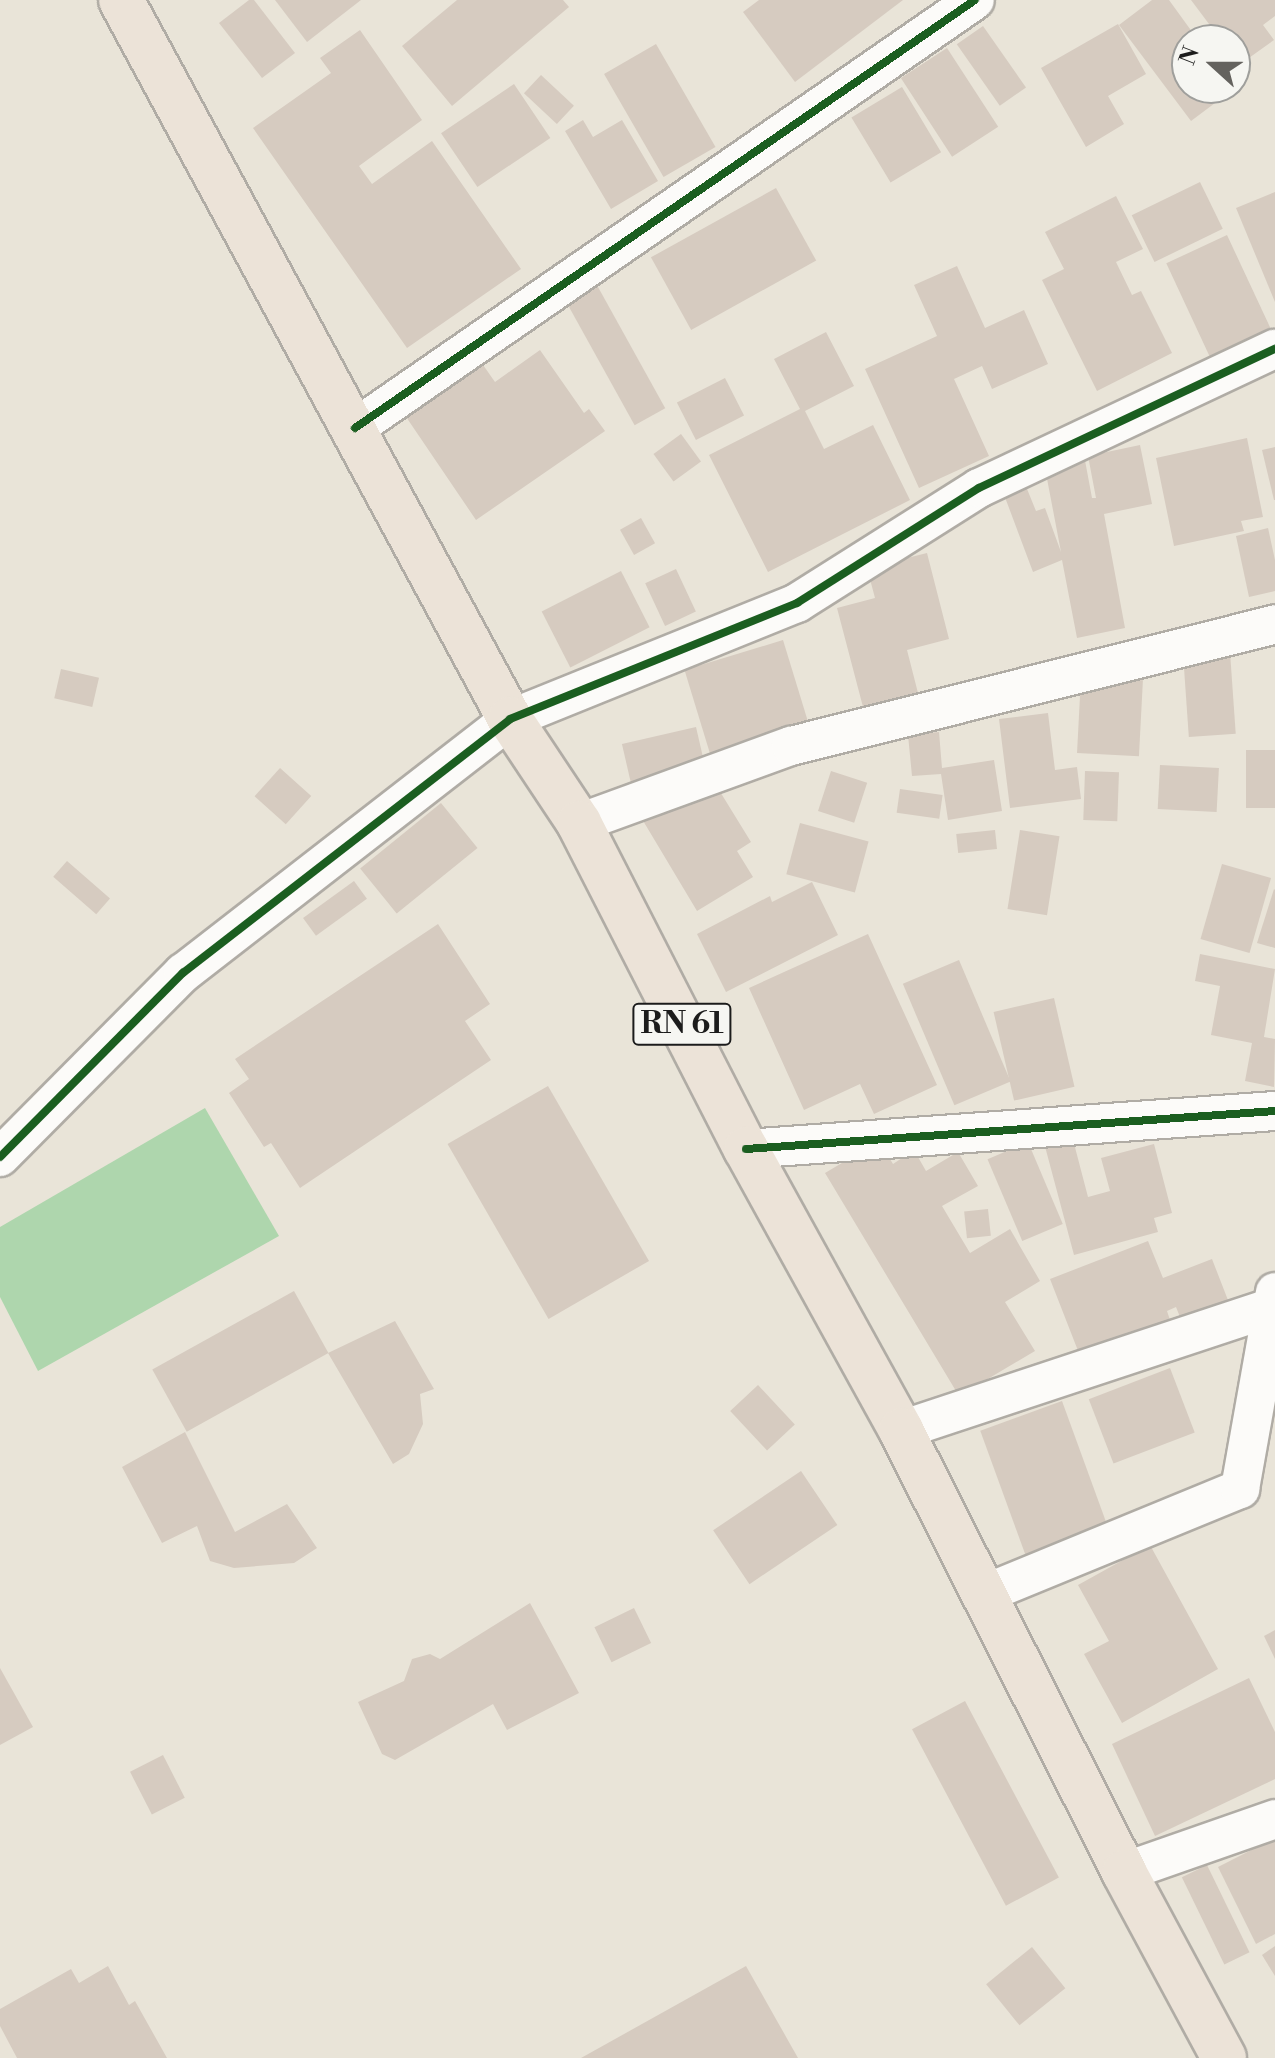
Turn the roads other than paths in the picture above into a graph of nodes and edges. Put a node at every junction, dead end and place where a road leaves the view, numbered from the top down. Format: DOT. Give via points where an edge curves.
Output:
graph roads {
  1 [pos="121,0"];
  2 [pos="975,0"];
  3 [pos="1275,349"];
  4 [pos="355,428"];
  5 [pos="1275,624"];
  6 [pos="510,719"];
  7 [pos="579,823"];
  8 [pos="1275,1111"];
  9 [pos="746,1149"];
  10 [pos="0,1157"];
  11 [pos="1272,1300"];
  12 [pos="901,1430"];
  13 [pos="1258,1484"];
  14 [pos="984,1594"];
  15 [pos="1275,1819"];
  16 [pos="1124,1872"];
  17 [pos="1224,2058"];
  1 -- 4 [label="main road, RN 61"];
  2 -- 4 [label="street"];
  3 -- 6 [label="street" via="979,488 797,603"];
  4 -- 6 [label="main road, RN 61"];
  5 -- 7 [label="street" via="791,746"];
  6 -- 7 [label="main road, RN 61"];
  6 -- 10 [label="street" via="183,973"];
  7 -- 9 [label="main road, RN 61"];
  8 -- 9 [label="street"];
  9 -- 12 [label="main road, RN 61"];
  11 -- 12 [label="street"];
  11 -- 13 [label="street"];
  12 -- 14 [label="main road, RN 61"];
  13 -- 14 [label="street"];
  14 -- 16 [label="main road, RN 61"];
  15 -- 16 [label="street"];
  16 -- 17 [label="main road, RN 61"];
}
